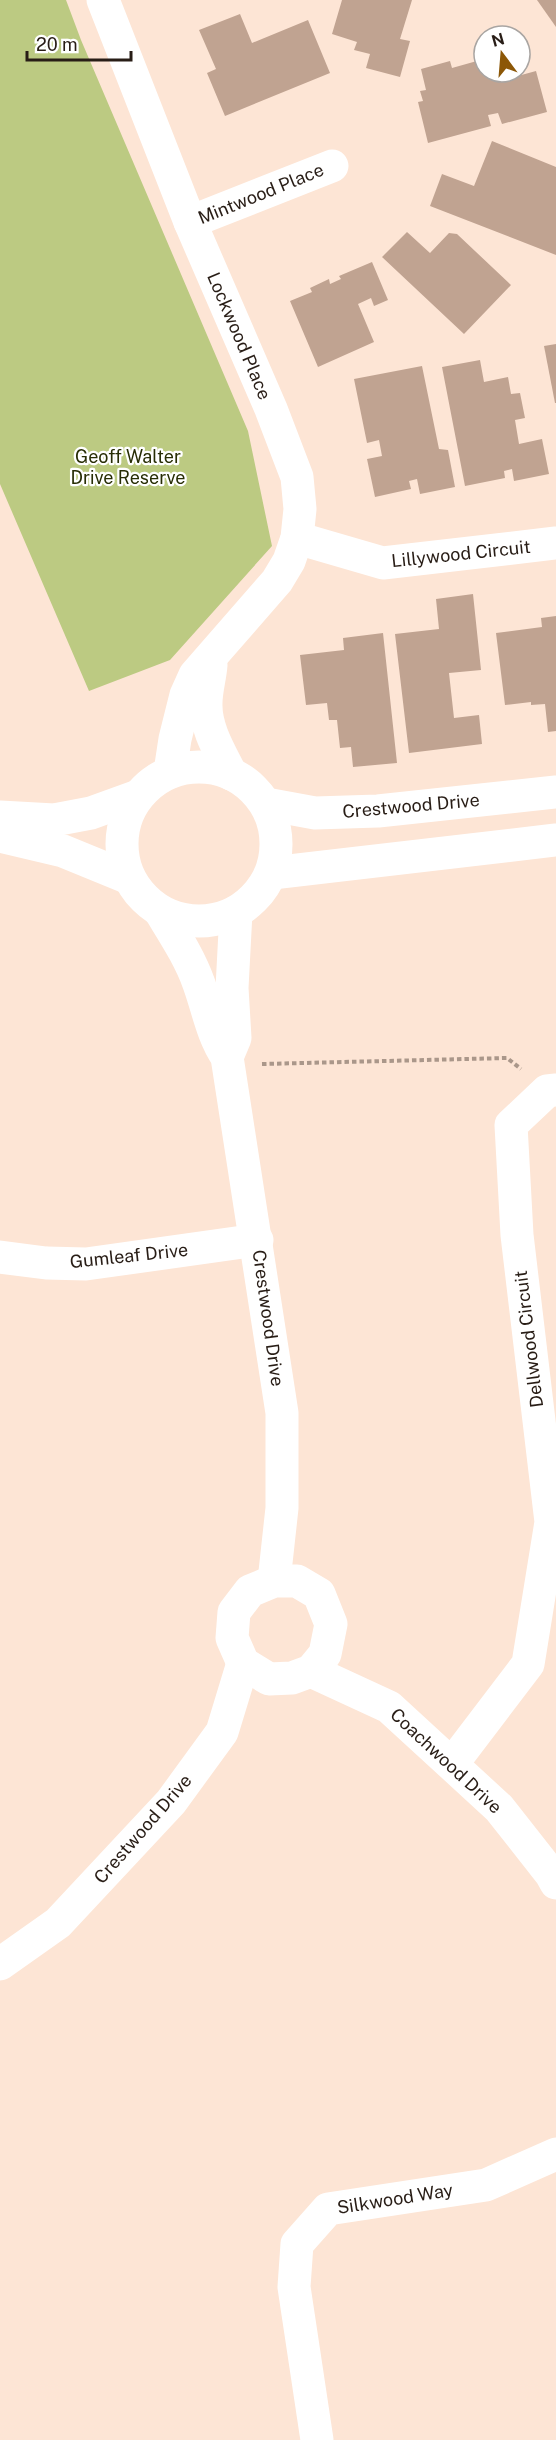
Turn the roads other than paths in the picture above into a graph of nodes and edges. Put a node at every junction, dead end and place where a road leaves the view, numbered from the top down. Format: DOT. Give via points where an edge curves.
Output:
graph roads {
  1 [pos="103,0"];
  2 [pos="332,166"];
  3 [pos="190,222"];
  4 [pos="297,538"];
  5 [pos="556,543"];
  6 [pos="212,657"];
  7 [pos="170,772"];
  8 [pos="231,774"];
  9 [pos="556,792"];
  10 [pos="138,796"];
  11 [pos="266,804"];
  12 [pos="0,817"];
  13 [pos="0,836"];
  14 [pos="556,840"];
  15 [pos="272,873"];
  16 [pos="129,878"];
  17 [pos="160,911"];
  18 [pos="236,912"];
  19 [pos="228,1061"];
  20 [pos="551,1090"];
  21 [pos="257,1240"];
  22 [pos="0,1257"];
  23 [pos="274,1581"];
  24 [pos="243,1663"];
  25 [pos="311,1671"];
  26 [pos="452,1764"];
  27 [pos="556,1883"];
  28 [pos="0,1964"];
  29 [pos="556,2154"];
  30 [pos="317,2440"];
  1 -- 3 [label="street, Lockwood Place"];
  2 -- 3 [label="street, Mintwood Place"];
  3 -- 4 [label="street, Lockwood Place" via="297,477"];
  4 -- 5 [label="street, Lillywood Circuit" via="383,563"];
  4 -- 6 [label="street, Lockwood Place" via="277,581"];
  6 -- 7 [label="street, Lockwood Place" via="195,675 186,695"];
  6 -- 8 [label="street" via="207,716"];
  7 -- 8 [label="street" via="195,766"];
  7 -- 10 [label="street"];
  8 -- 11 [label="street" via="244,780"];
  9 -- 11 [label="street, Crestwood Drive" via="378,811 315,813"];
  10 -- 12 [label="street" via="91,813 54,820"];
  10 -- 16 [label="street" via="122,835 122,857"];
  11 -- 15 [label="street" via="277,844"];
  13 -- 16 [label="street" via="63,851"];
  14 -- 15 [label="street"];
  15 -- 18 [label="street" via="252,901"];
  16 -- 17 [label="street" via="142,897"];
  17 -- 18 [label="street" via="184,920 211,921"];
  17 -- 19 [label="street, Crestwood Drive" via="182,946 217,1042"];
  18 -- 19 [label="street, Crestwood Drive" via="232,988 235,1038"];
  19 -- 21 [label="street, Crestwood Drive"];
  20 -- 26 [label="street, Dellwood Circuit" via="512,1125 518,1235 550,1522 528,1664"];
  21 -- 22 [label="street, Gumleaf Drive" via="86,1264"];
  21 -- 23 [label="street, Crestwood Drive" via="282,1413 282,1508"];
  23 -- 24 [label="street" via="250,1592 234,1612 232,1638"];
  23 -- 25 [label="street" via="297,1581 319,1594 331,1624 325,1654"];
  24 -- 25 [label="street" via="269,1679 292,1678"];
  24 -- 28 [label="street, Crestwood Drive" via="222,1732 171,1802 58,1923"];
  25 -- 26 [label="street, Coachwood Drive" via="389,1707"];
  26 -- 27 [label="street, Coachwood Drive" via="499,1808"];
  29 -- 30 [label="street, Silkwood Way" via="486,2185 328,2209 297,2244 294,2287"];
}
